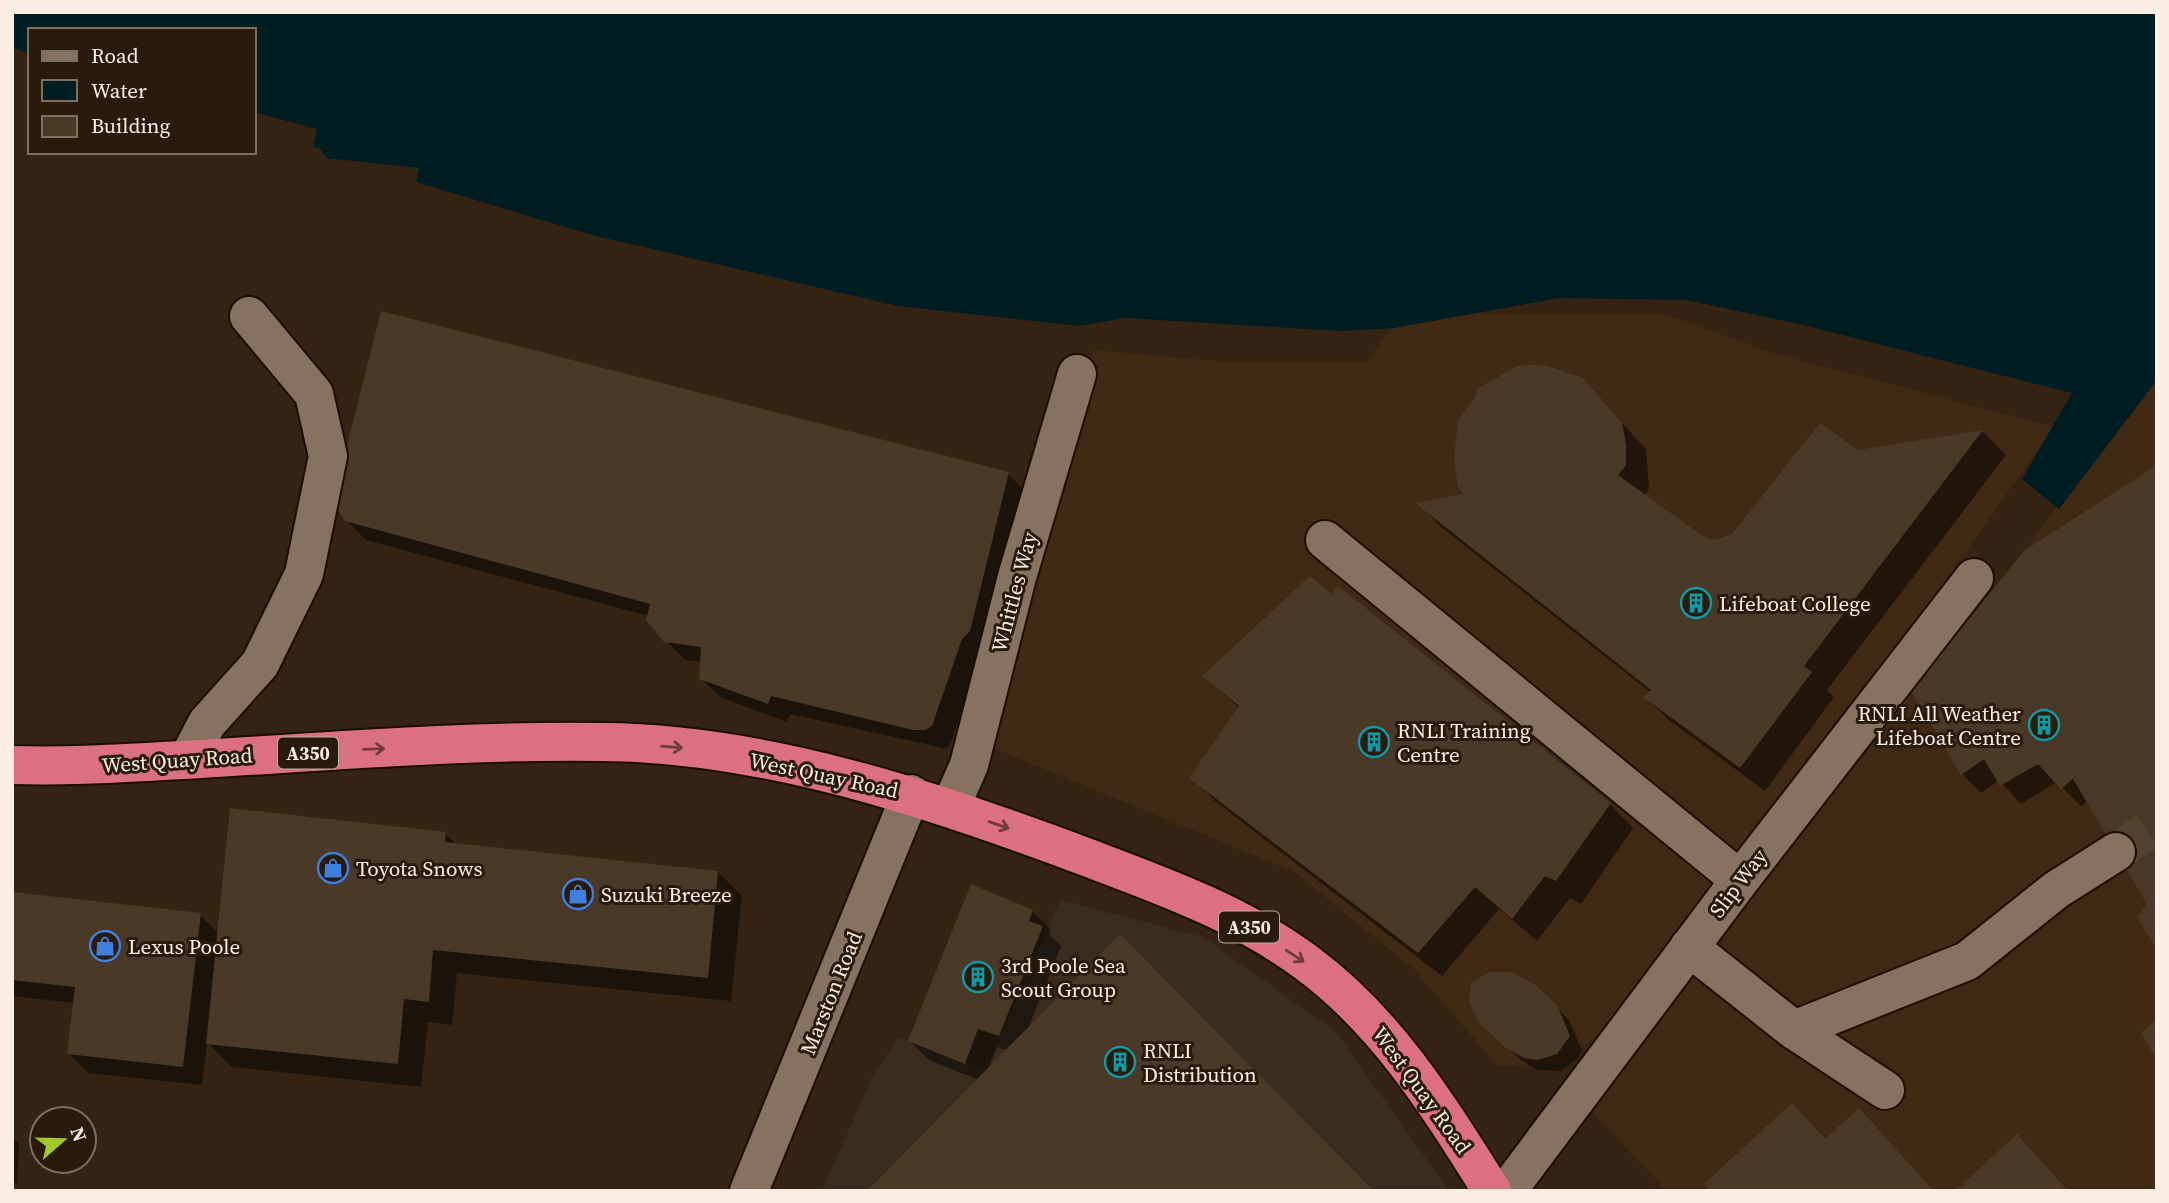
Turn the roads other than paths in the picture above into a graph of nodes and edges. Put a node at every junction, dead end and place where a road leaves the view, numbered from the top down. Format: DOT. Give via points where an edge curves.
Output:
graph roads {
  1 [pos="249,316"];
  2 [pos="1077,374"];
  3 [pos="1325,540"];
  4 [pos="1973,578"];
  5 [pos="188,759"];
  6 [pos="12,765"];
  7 [pos="911,794"];
  8 [pos="950,808"];
  9 [pos="2116,852"];
  10 [pos="1740,880"];
  11 [pos="1689,947"];
  12 [pos="1794,1030"];
  13 [pos="1885,1090"];
  14 [pos="749,1191"];
  15 [pos="1492,1191"];
  16 [pos="1507,1191"];
  1 -- 5 [label="street" via="314,394 328,456 304,575 260,664 207,723"];
  2 -- 8 [label="street, Whittles Way" via="1017,577 969,765"];
  3 -- 10 [label="street"];
  4 -- 10 [label="street, Slip Way"];
  5 -- 6 [label="highway, West Quay Road / A350" via="102,766"];
  5 -- 7 [label="highway, West Quay Road / A350, one-way" via="604,741 682,747 770,762"];
  7 -- 8 [label="highway, West Quay Road / A350"];
  7 -- 14 [label="street, Marston Road"];
  8 -- 15 [label="highway, West Quay Road / A350, one-way" via="1194,899 1253,928 1306,963 1378,1027 1436,1103"];
  9 -- 12 [label="street" via="2056,890 1967,961"];
  10 -- 11 [label="street, Slip Way"];
  11 -- 12 [label="street"];
  11 -- 16 [label="street, Slip Way"];
  12 -- 13 [label="street"];
}
